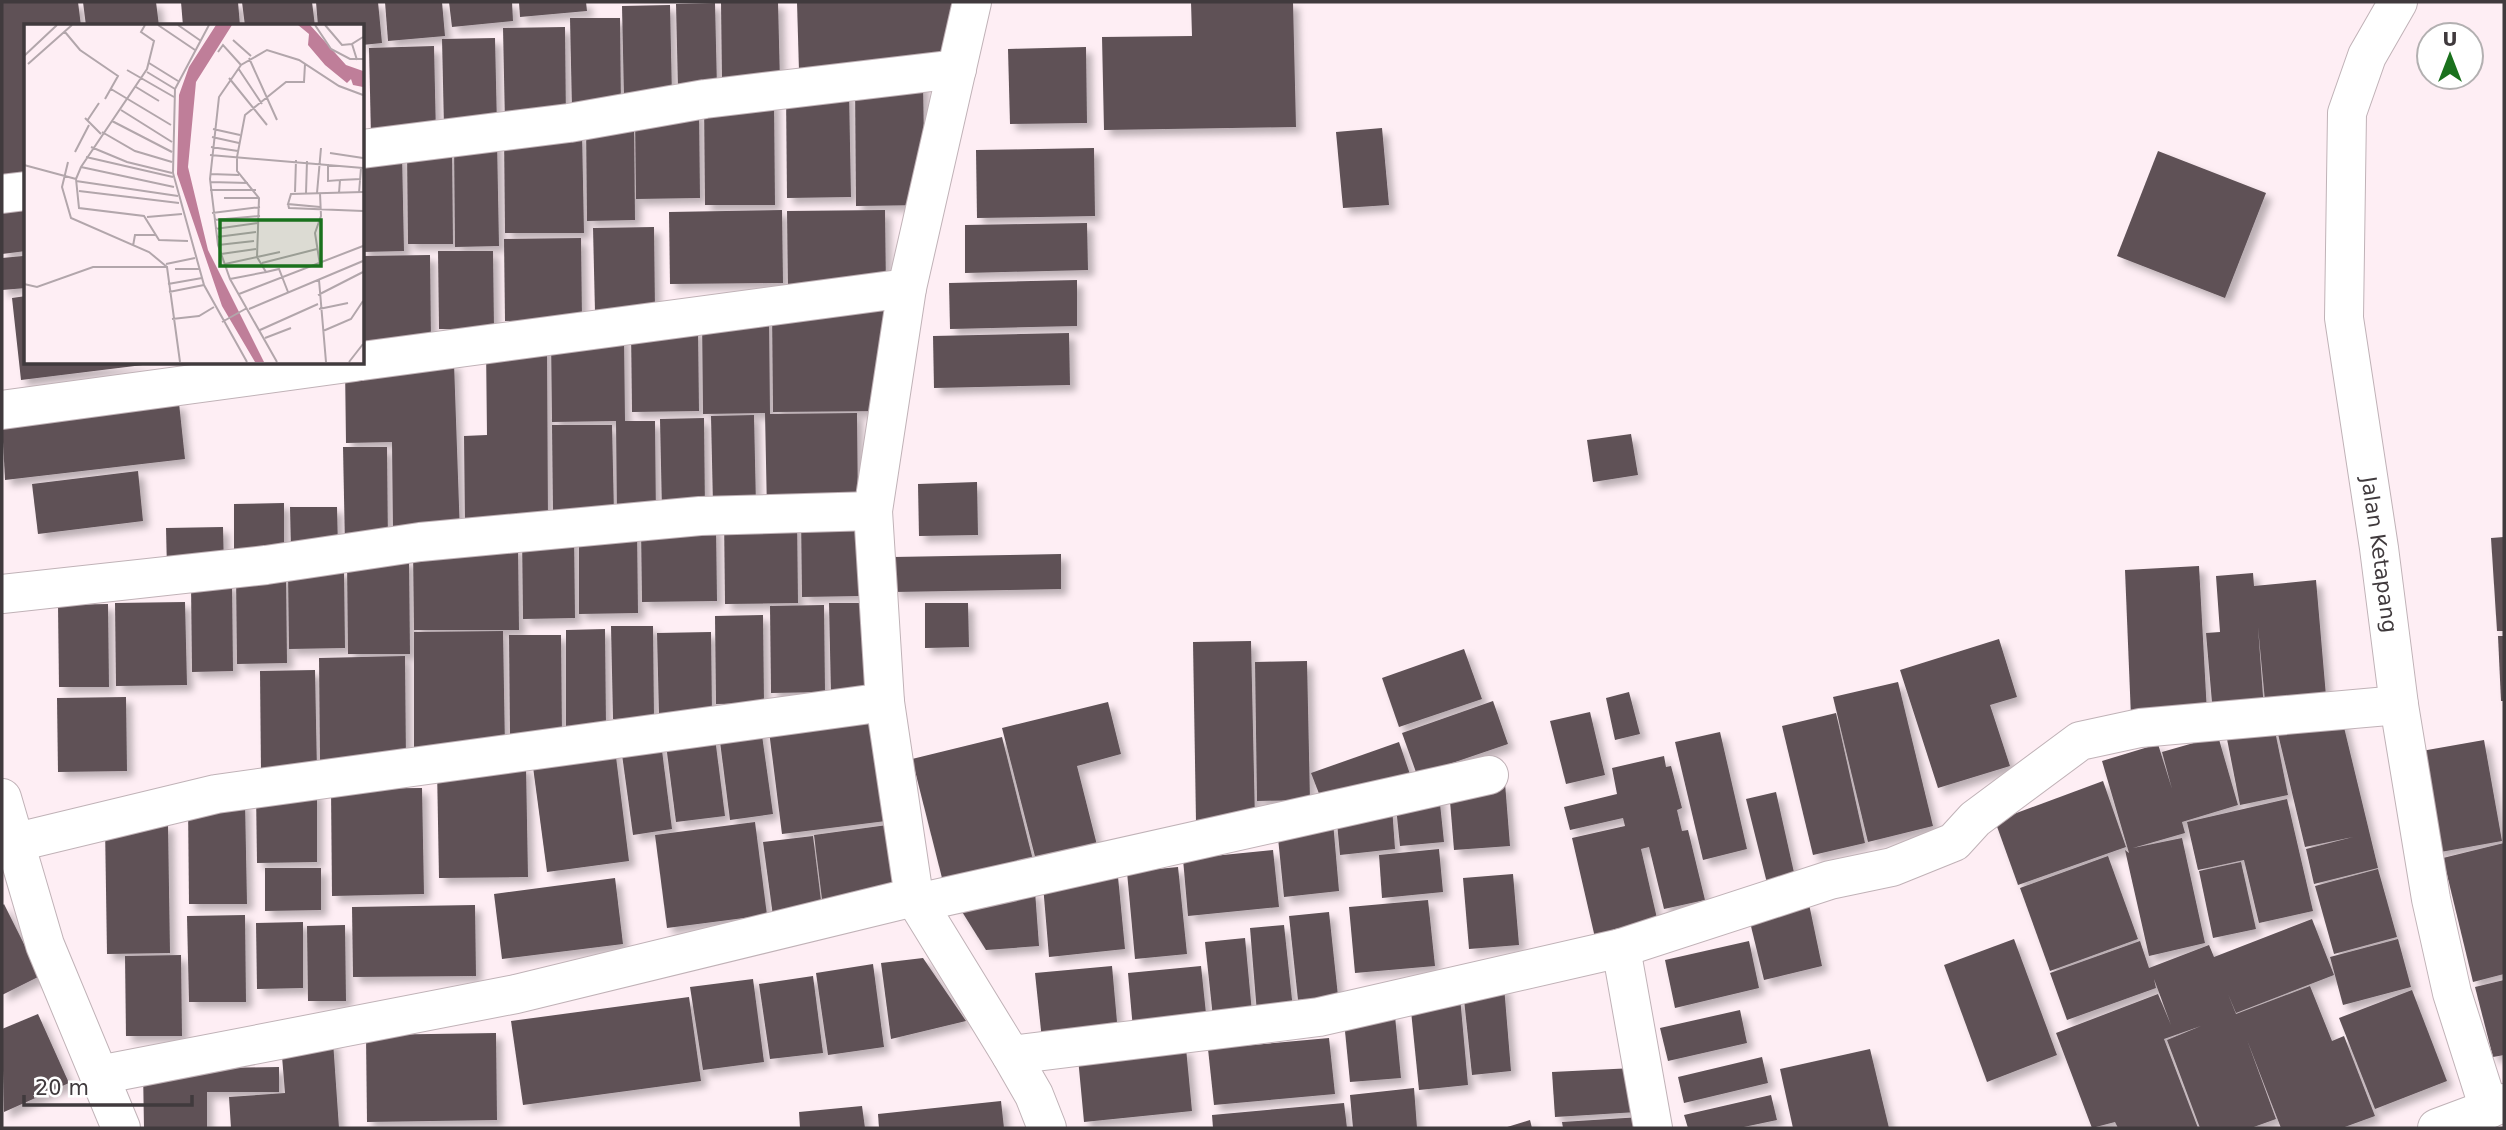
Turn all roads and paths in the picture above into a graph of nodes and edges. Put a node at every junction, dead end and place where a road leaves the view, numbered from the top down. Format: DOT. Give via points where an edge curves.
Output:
graph roads {
  1 [pos="972,2"];
  2 [pos="2398,2"];
  3 [pos="957,69"];
  4 [pos="364,149"];
  5 [pos="24,191"];
  6 [pos="2,194"];
  7 [pos="907,288"];
  8 [pos="364,361"];
  9 [pos="340,364"];
  10 [pos="2,410"];
  11 [pos="873,511"];
  12 [pos="2,594"];
  13 [pos="885,702"];
  14 [pos="2399,705"];
  15 [pos="1489,775"];
  16 [pos="2,798"];
  17 [pos="13,843"];
  18 [pos="916,900"];
  19 [pos="1621,948"];
  20 [pos="1011,1055"];
  21 [pos="99,1075"];
  22 [pos="2497,1106"];
  23 [pos="121,1128"];
  24 [pos="1047,1128"];
  25 [pos="1653,1128"];
  26 [pos="2437,1128"];
  1 -- 3 [label="street"];
  2 -- 14 [label="street, Jalan Ketapang" via="2367,56 2347,113 2344,318"];
  3 -- 4 [label="street" via="705,99 569,124"];
  3 -- 7 [label="street"];
  5 -- 6 [label="street"];
  7 -- 8 [label="street"];
  7 -- 11 [label="street"];
  9 -- 10 [label="street"];
  11 -- 12 [label="street" via="700,516 420,542 266,565"];
  11 -- 13 [label="street"];
  13 -- 17 [label="street" via="216,794"];
  13 -- 18 [label="street"];
  14 -- 19 [label="street" via="2140,728 2080,741 1975,819 1954,842 1892,867 1830,880"];
  14 -- 22 [label="street, Jalan Ketapang" via="2431,899 2452,993"];
  15 -- 18 [label="street"];
  16 -- 17 [label="street"];
  17 -- 21 [label="street" via="45,944"];
  18 -- 20 [label="street"];
  18 -- 21 [label="street" via="516,994"];
  19 -- 20 [label="street" via="1319,1017"];
  19 -- 25 [label="street"];
  20 -- 24 [label="street"];
  21 -- 23 [label="street"];
  22 -- 26 [label="street"];
}
